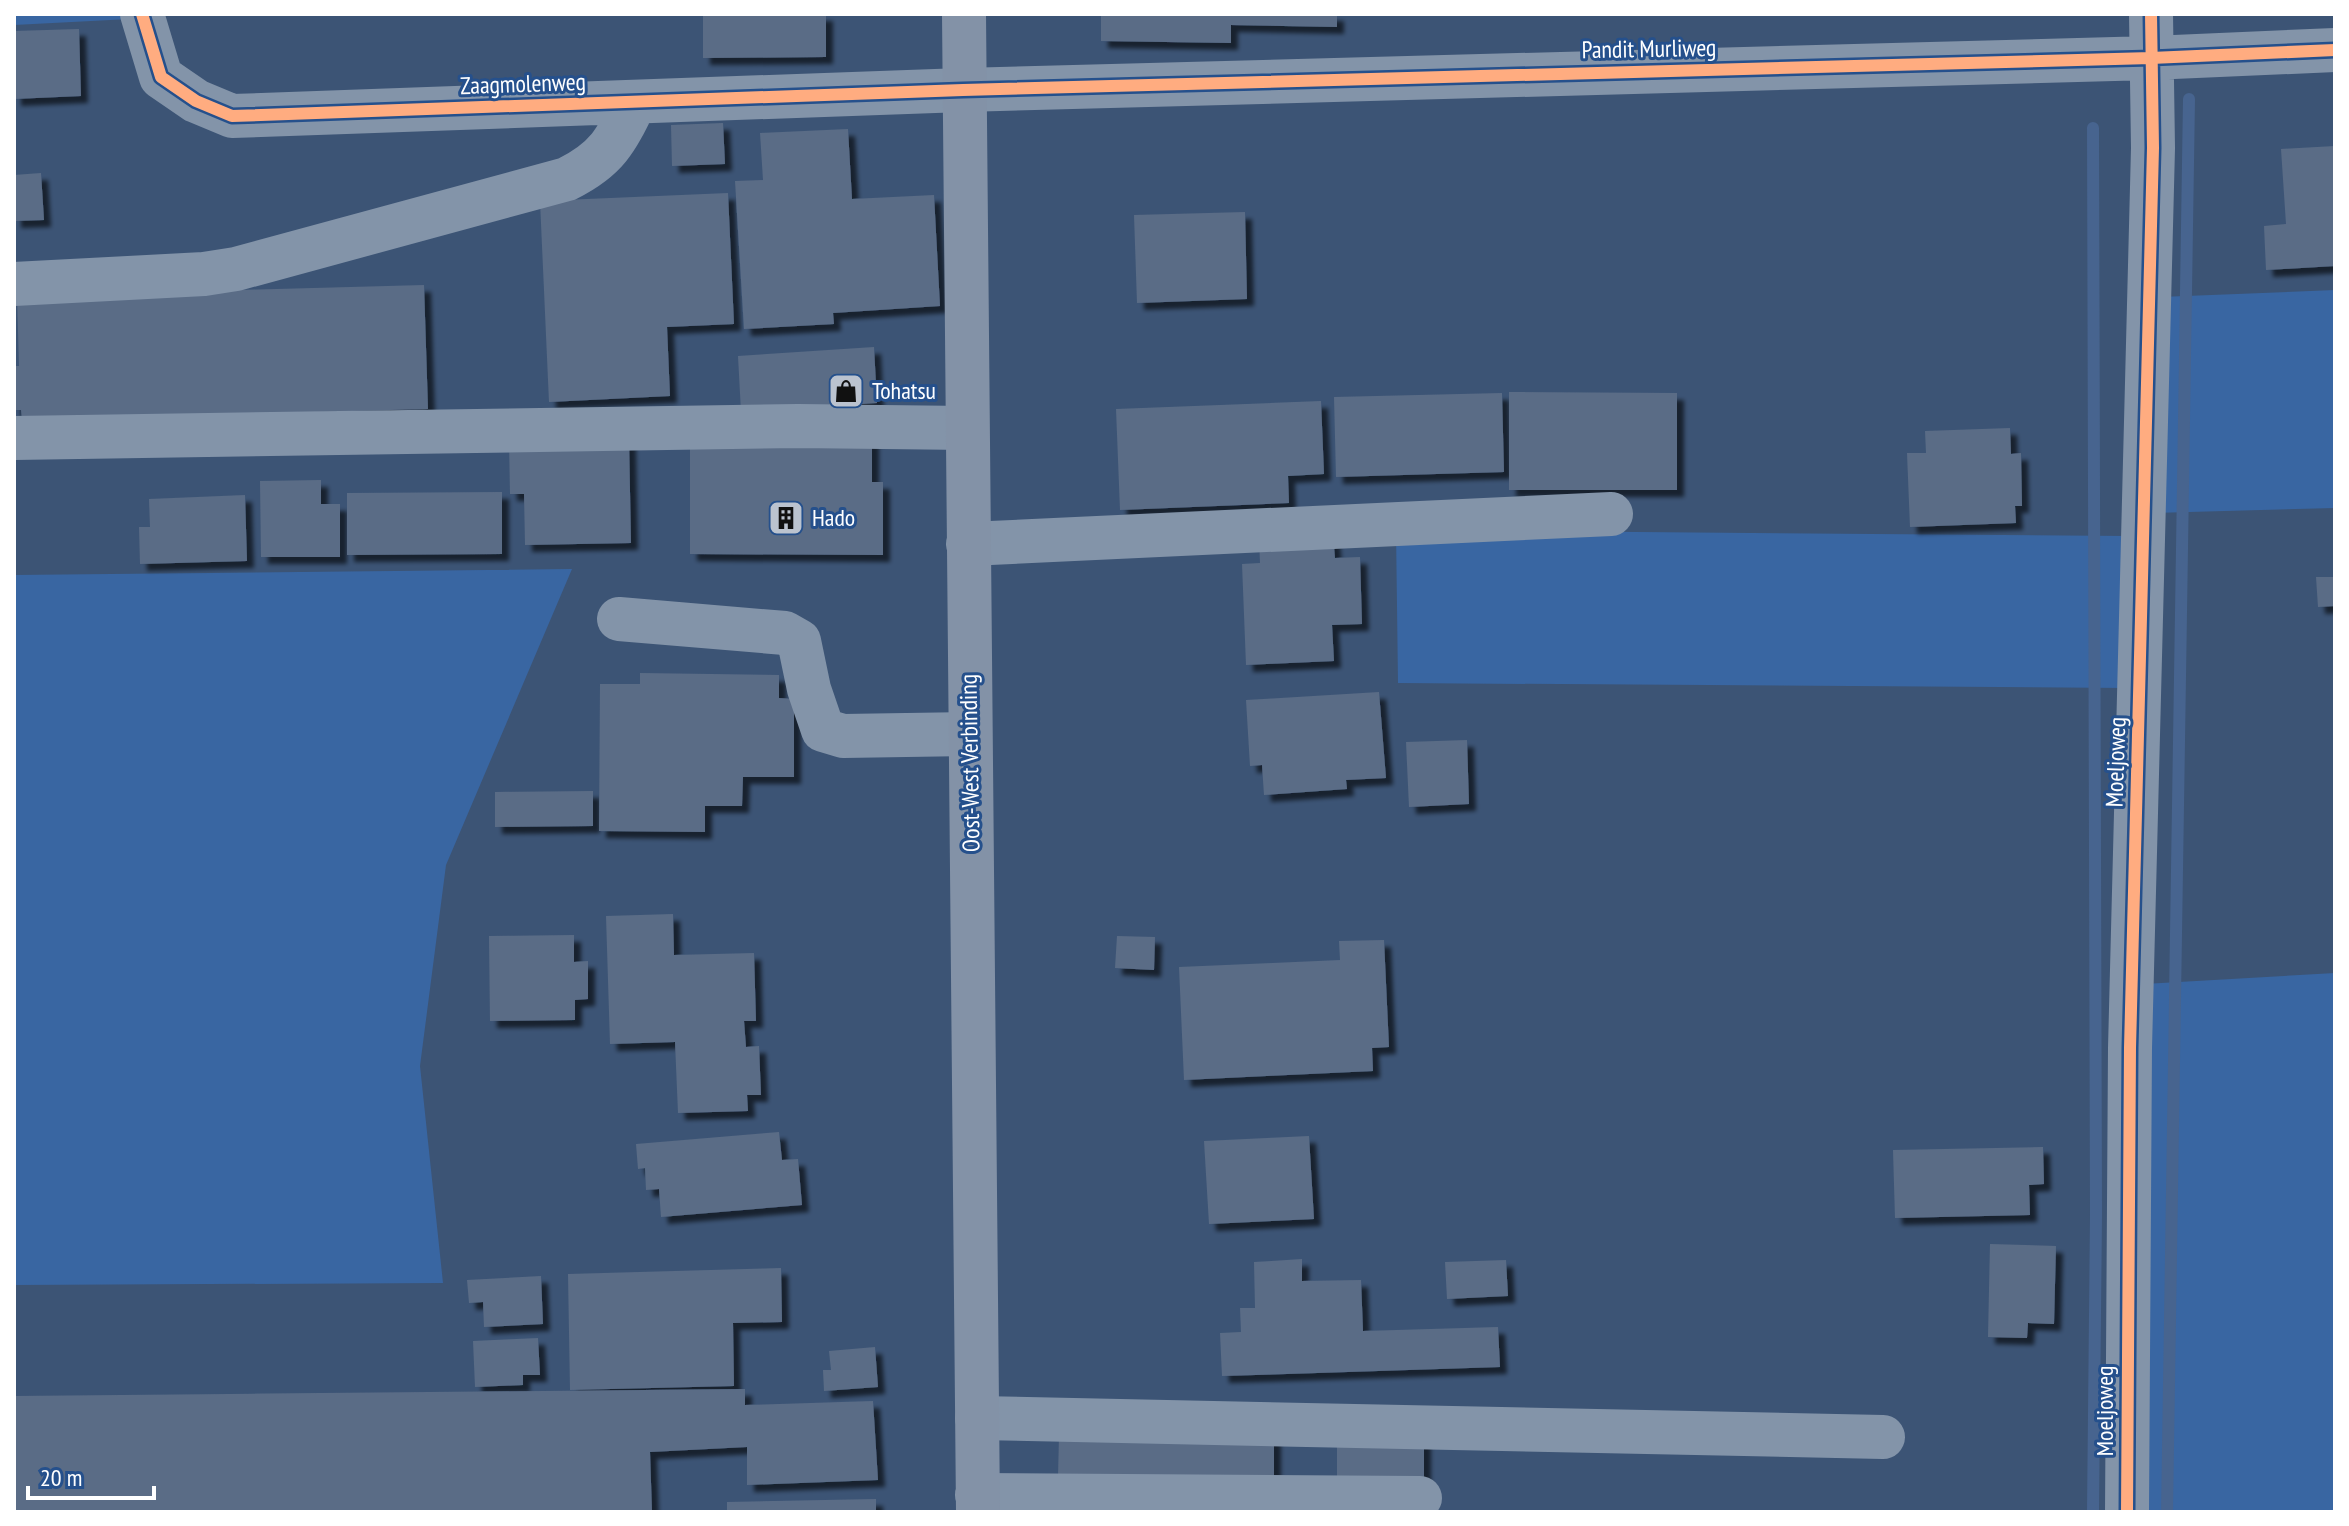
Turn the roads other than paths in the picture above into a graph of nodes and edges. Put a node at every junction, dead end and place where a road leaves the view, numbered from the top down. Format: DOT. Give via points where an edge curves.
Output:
graph roads {
  1 [pos="142,14"];
  2 [pos="964,14"];
  3 [pos="2151,14"];
  4 [pos="2335,50"];
  5 [pos="2151,58"];
  6 [pos="963,90"];
  7 [pos="635,102"];
  8 [pos="14,284"];
  9 [pos="967,428"];
  10 [pos="14,438"];
  11 [pos="1611,514"];
  12 [pos="968,544"];
  13 [pos="619,619"];
  14 [pos="970,734"];
  15 [pos="977,1418"];
  16 [pos="1883,1437"];
  17 [pos="1420,1498"];
  18 [pos="978,1504"];
  19 [pos="2127,1512"];
  1 -- 7 [label="street, Zaagmolenweg" via="161,77 196,101 232,116"];
  2 -- 6 [label="main road, Oost-West Verbinding"];
  3 -- 5 [label="street, Moeljoweg"];
  4 -- 5 [label="street, Pandit Murliweg"];
  5 -- 6 [label="street, Pandit Murliweg"];
  5 -- 19 [label="street, Moeljoweg" via="2152,209 2130,1048"];
  6 -- 7 [label="street, Zaagmolenweg"];
  6 -- 9 [label="main road, Oost-West Verbinding"];
  7 -- 8 [label="street" via="618,137 594,166 567,179 236,269"];
  9 -- 10 [label="street"];
  9 -- 12 [label="main road, Oost-West Verbinding"];
  11 -- 12 [label="street"];
  12 -- 14 [label="main road, Oost-West Verbinding"];
  13 -- 14 [label="street" via="785,633 799,641 823,730 843,736"];
  14 -- 15 [label="main road, Oost-West Verbinding"];
  15 -- 16 [label="street"];
  15 -- 18 [label="main road, Oost-West Verbinding"];
  17 -- 18 [label="street"];
}
